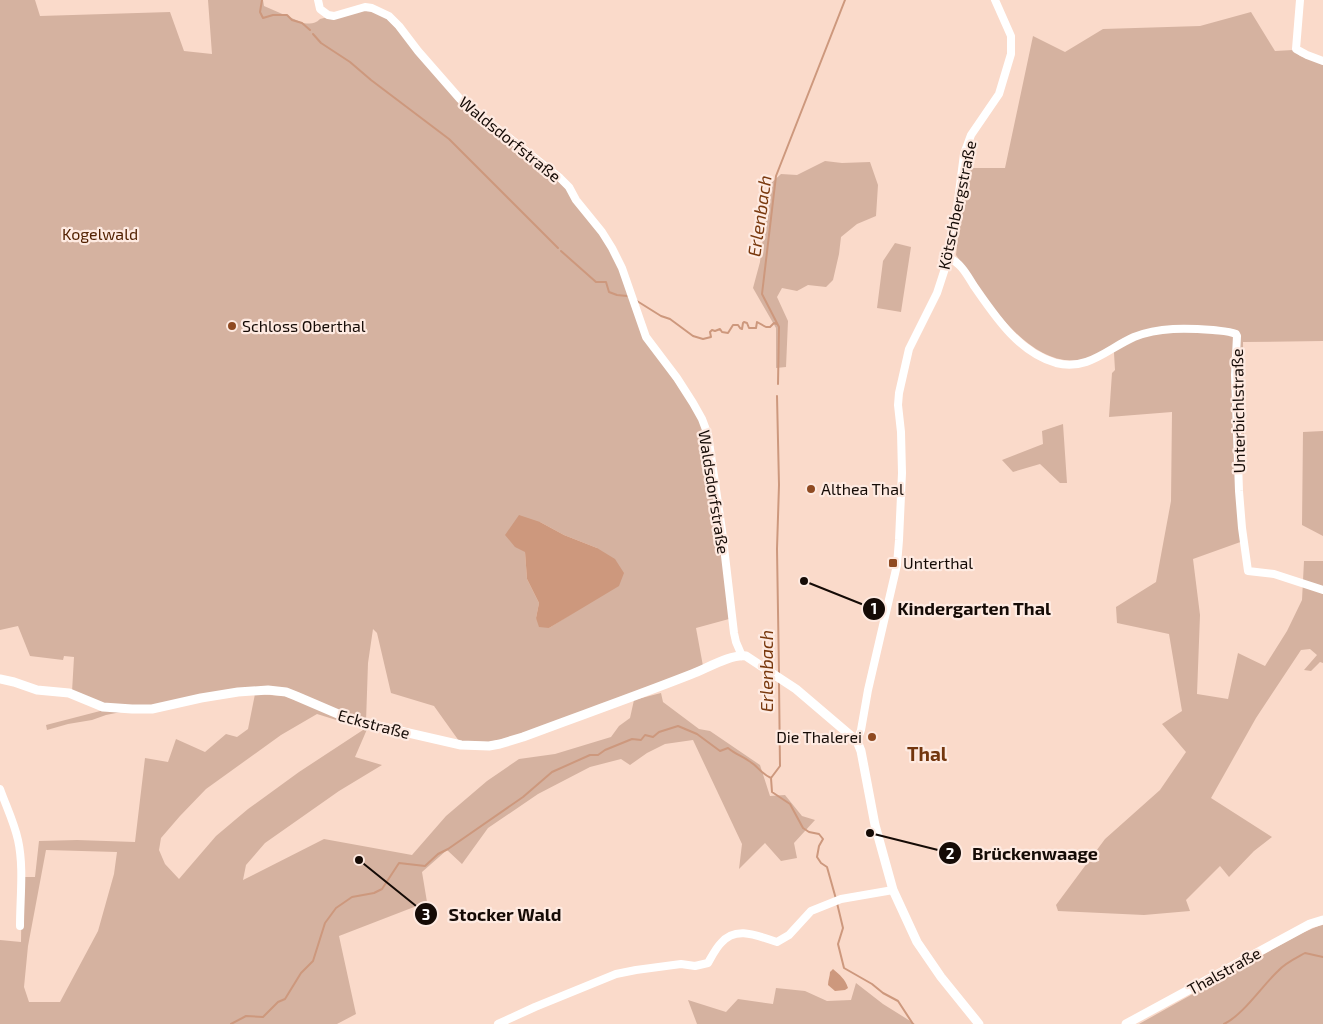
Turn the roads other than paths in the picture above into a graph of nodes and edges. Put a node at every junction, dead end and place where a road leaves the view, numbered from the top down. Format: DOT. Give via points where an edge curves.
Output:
graph roads {
  1 [pos="318,0"];
  2 [pos="995,0"];
  3 [pos="1300,0"];
  4 [pos="1323,60"];
  5 [pos="949,258"];
  6 [pos="1323,590"];
  7 [pos="742,656"];
  8 [pos="0,679"];
  9 [pos="857,741"];
  10 [pos="0,789"];
  11 [pos="893,890"];
  12 [pos="1323,920"];
  13 [pos="20,926"];
  14 [pos="498,1024"];
  15 [pos="979,1024"];
  16 [pos="1126,1024"];
  1 -- 7 [label="street, Waldsdorfstraße" via="320,9 328,15 365,7 390,16 460,98 569,187 602,232 622,268 646,337 702,418 708,435 734,633"];
  2 -- 5 [label="street, Kötschbergstraße" via="1011,36 1011,54 999,94 971,135 964,154"];
  3 -- 4 [label="street" via="1296,49"];
  5 -- 6 [label="street, Unterbichlstraße" via="959,264 998,320 1014,337 1032,351 1055,362 1075,364 1091,361 1136,337 1168,329 1237,334 1235,375 1239,491 1248,572 1274,574"];
  5 -- 9 [label="street, Kötschbergstraße" via="937,293 909,349 899,393 902,473 897,565"];
  7 -- 8 [label="street, Eckstraße" via="517,739 489,746 454,744 362,723 286,692 238,692 152,709 132,709 103,707 69,694 37,690"];
  7 -- 9 [label="street" via="796,689"];
  9 -- 11 [label="street"];
  10 -- 13 [label="street" via="19,847"];
  11 -- 14 [label="street" via="832,902 811,912 789,935 777,942 748,933 733,933 721,942 708,963 616,974"];
  11 -- 15 [label="street" via="917,942"];
  12 -- 16 [label="street, Thalstraße" via="1310,924"];
}
